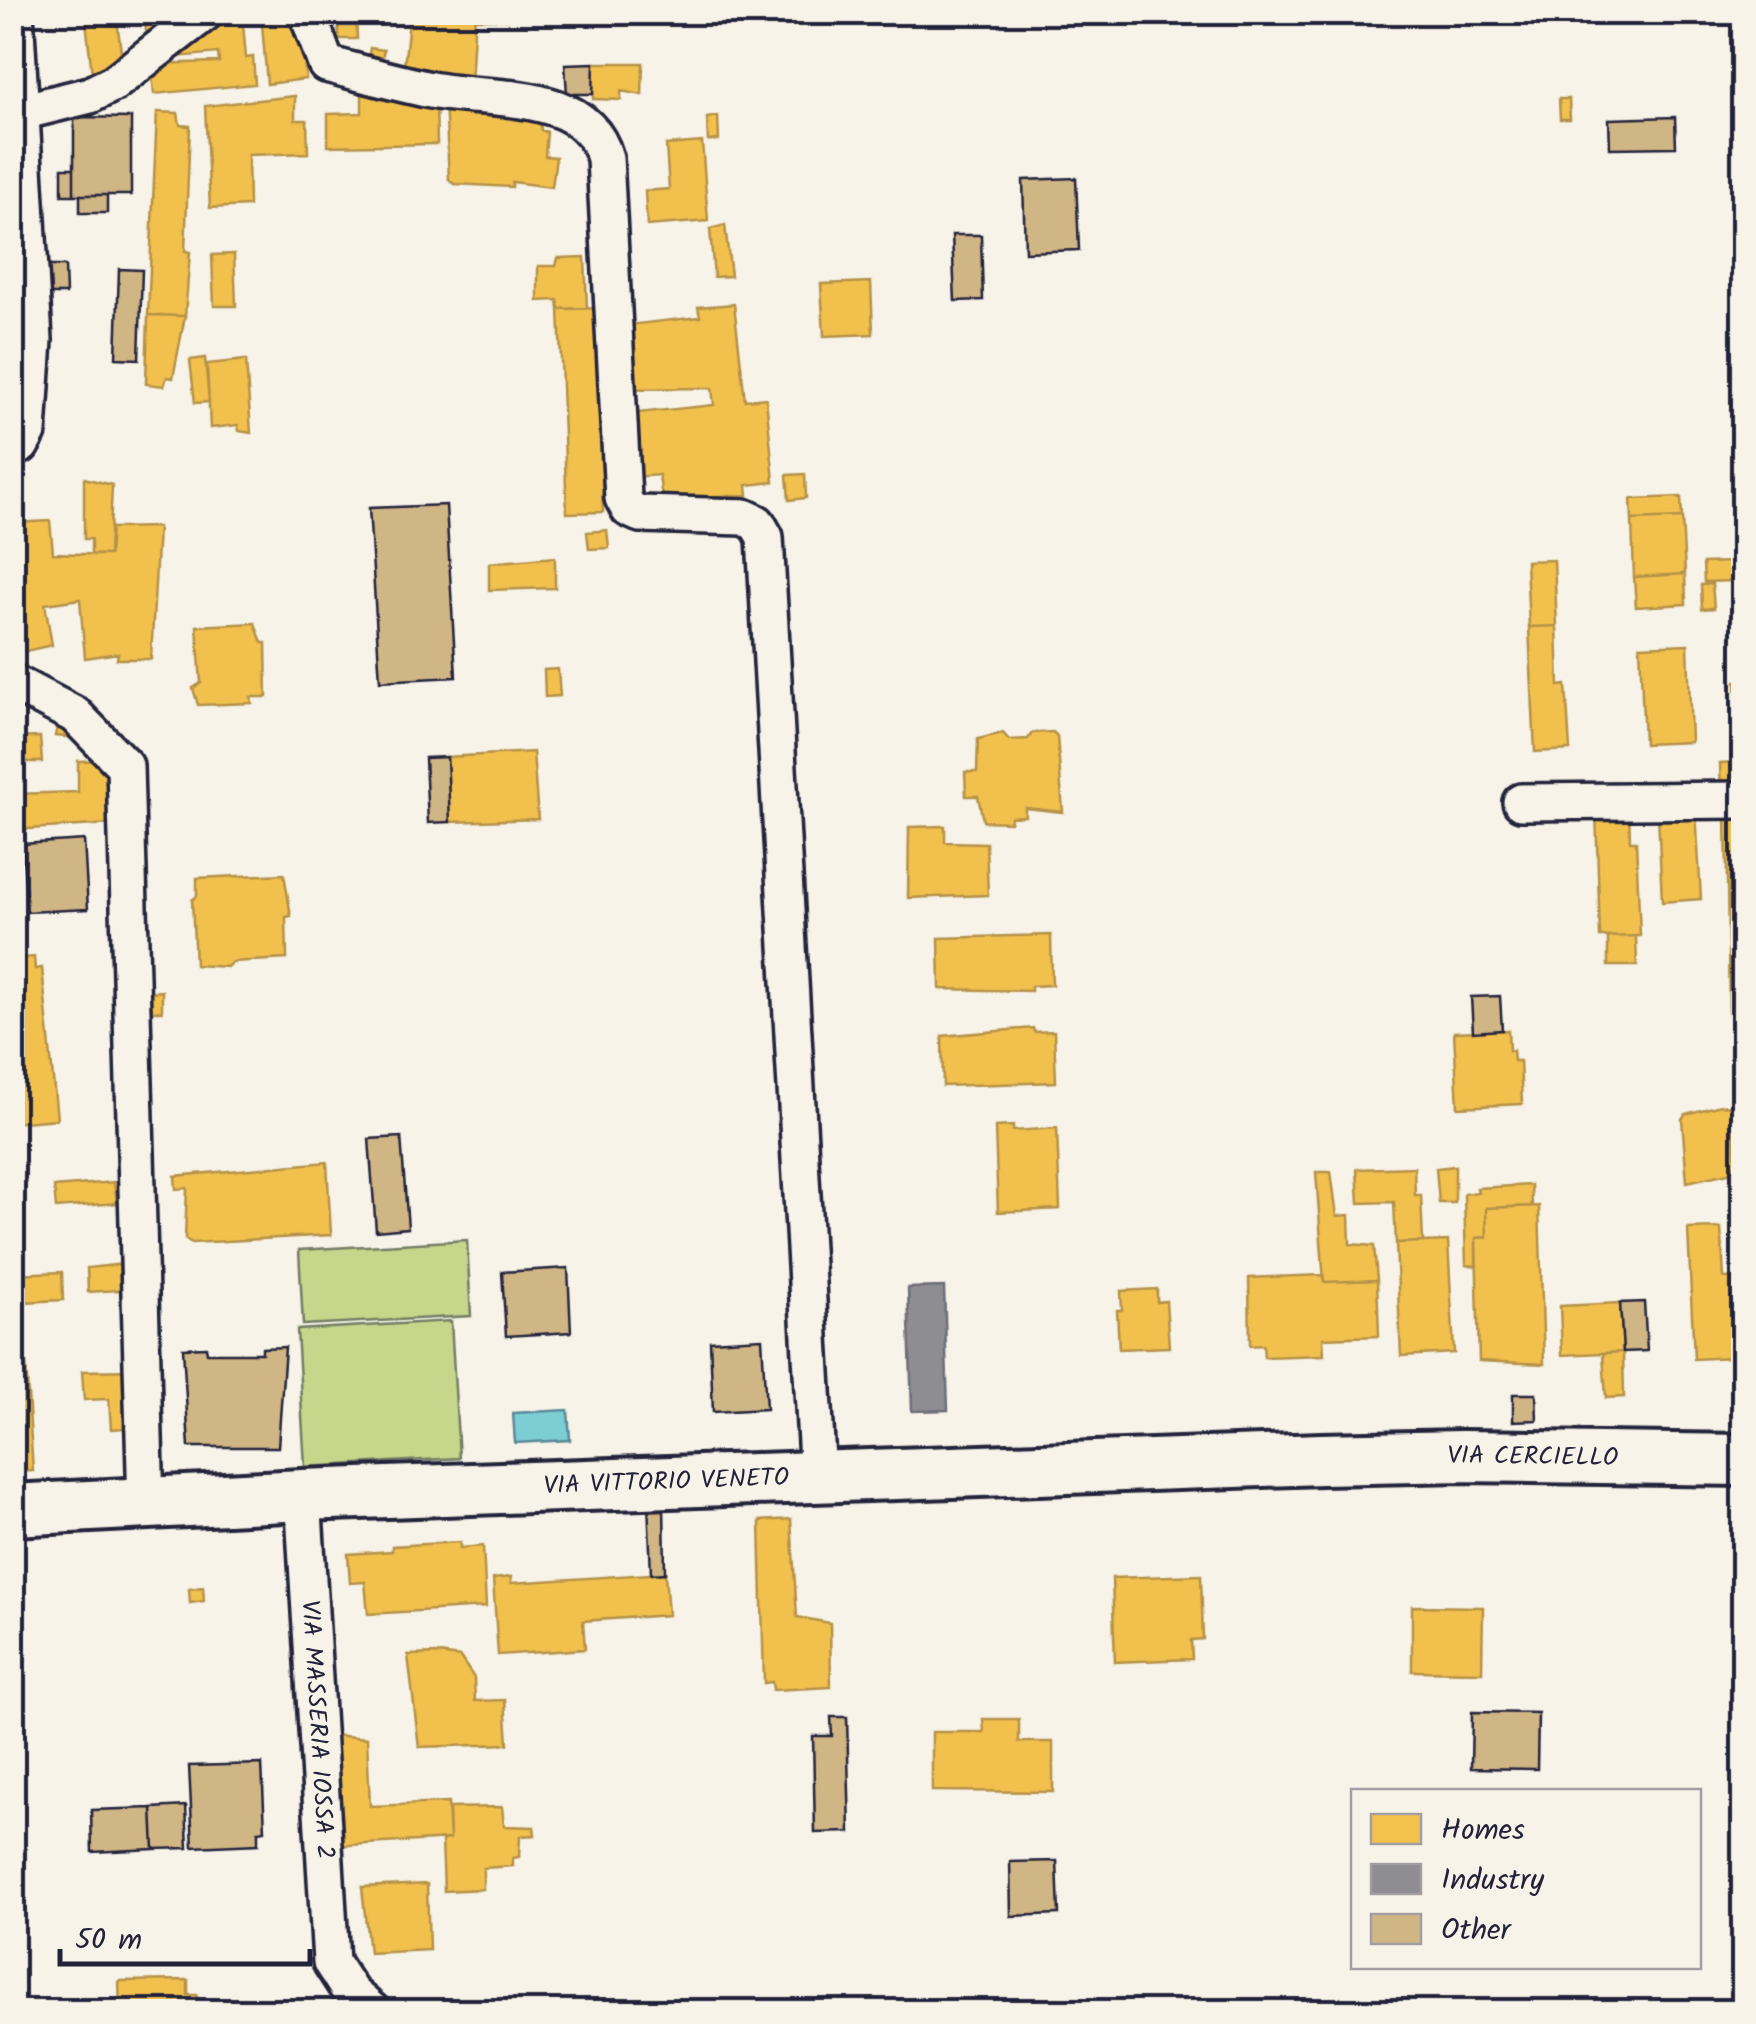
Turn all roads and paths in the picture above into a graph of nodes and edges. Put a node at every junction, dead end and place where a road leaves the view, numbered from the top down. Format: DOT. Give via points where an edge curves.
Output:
graph roads {
  1 [pos="16,12"];
  2 [pos="206,12"];
  3 [pos="306,12"];
  4 [pos="21,112"];
  5 [pos="19,214"];
  6 [pos="12,448"];
  7 [pos="12,682"];
  8 [pos="1744,800"];
  9 [pos="1520,802"];
  10 [pos="1322,1460"];
  11 [pos="1744,1460"];
  12 [pos="818,1479"];
  13 [pos="303,1495"];
  14 [pos="146,1506"];
  15 [pos="12,1510"];
  16 [pos="373,2012"];
  1 -- 4 [label="street"];
  2 -- 4 [label="street" via="114,83"];
  3 -- 12 [label="street" via="326,64 434,91 554,107 600,138 623,498 640,514 744,517 765,536"];
  4 -- 5 [label="street"];
  5 -- 6 [label="street" via="34,340 28,432"];
  7 -- 14 [label="street" via="75,715 125,766"];
  8 -- 9 [label="street"];
  10 -- 11 [label="street, VIA CERCIELLO"];
  10 -- 12 [label="street, VIA VITTORIO VENETO"];
  12 -- 13 [label="street, VIA VITTORIO VENETO"];
  13 -- 14 [label="street, VIA VITTORIO VENETO"];
  13 -- 16 [label="street, VIA MASSERIA IOSSA 2" via="332,1962"];
  14 -- 15 [label="street, VIA VITTORIO VENETO"];
}
